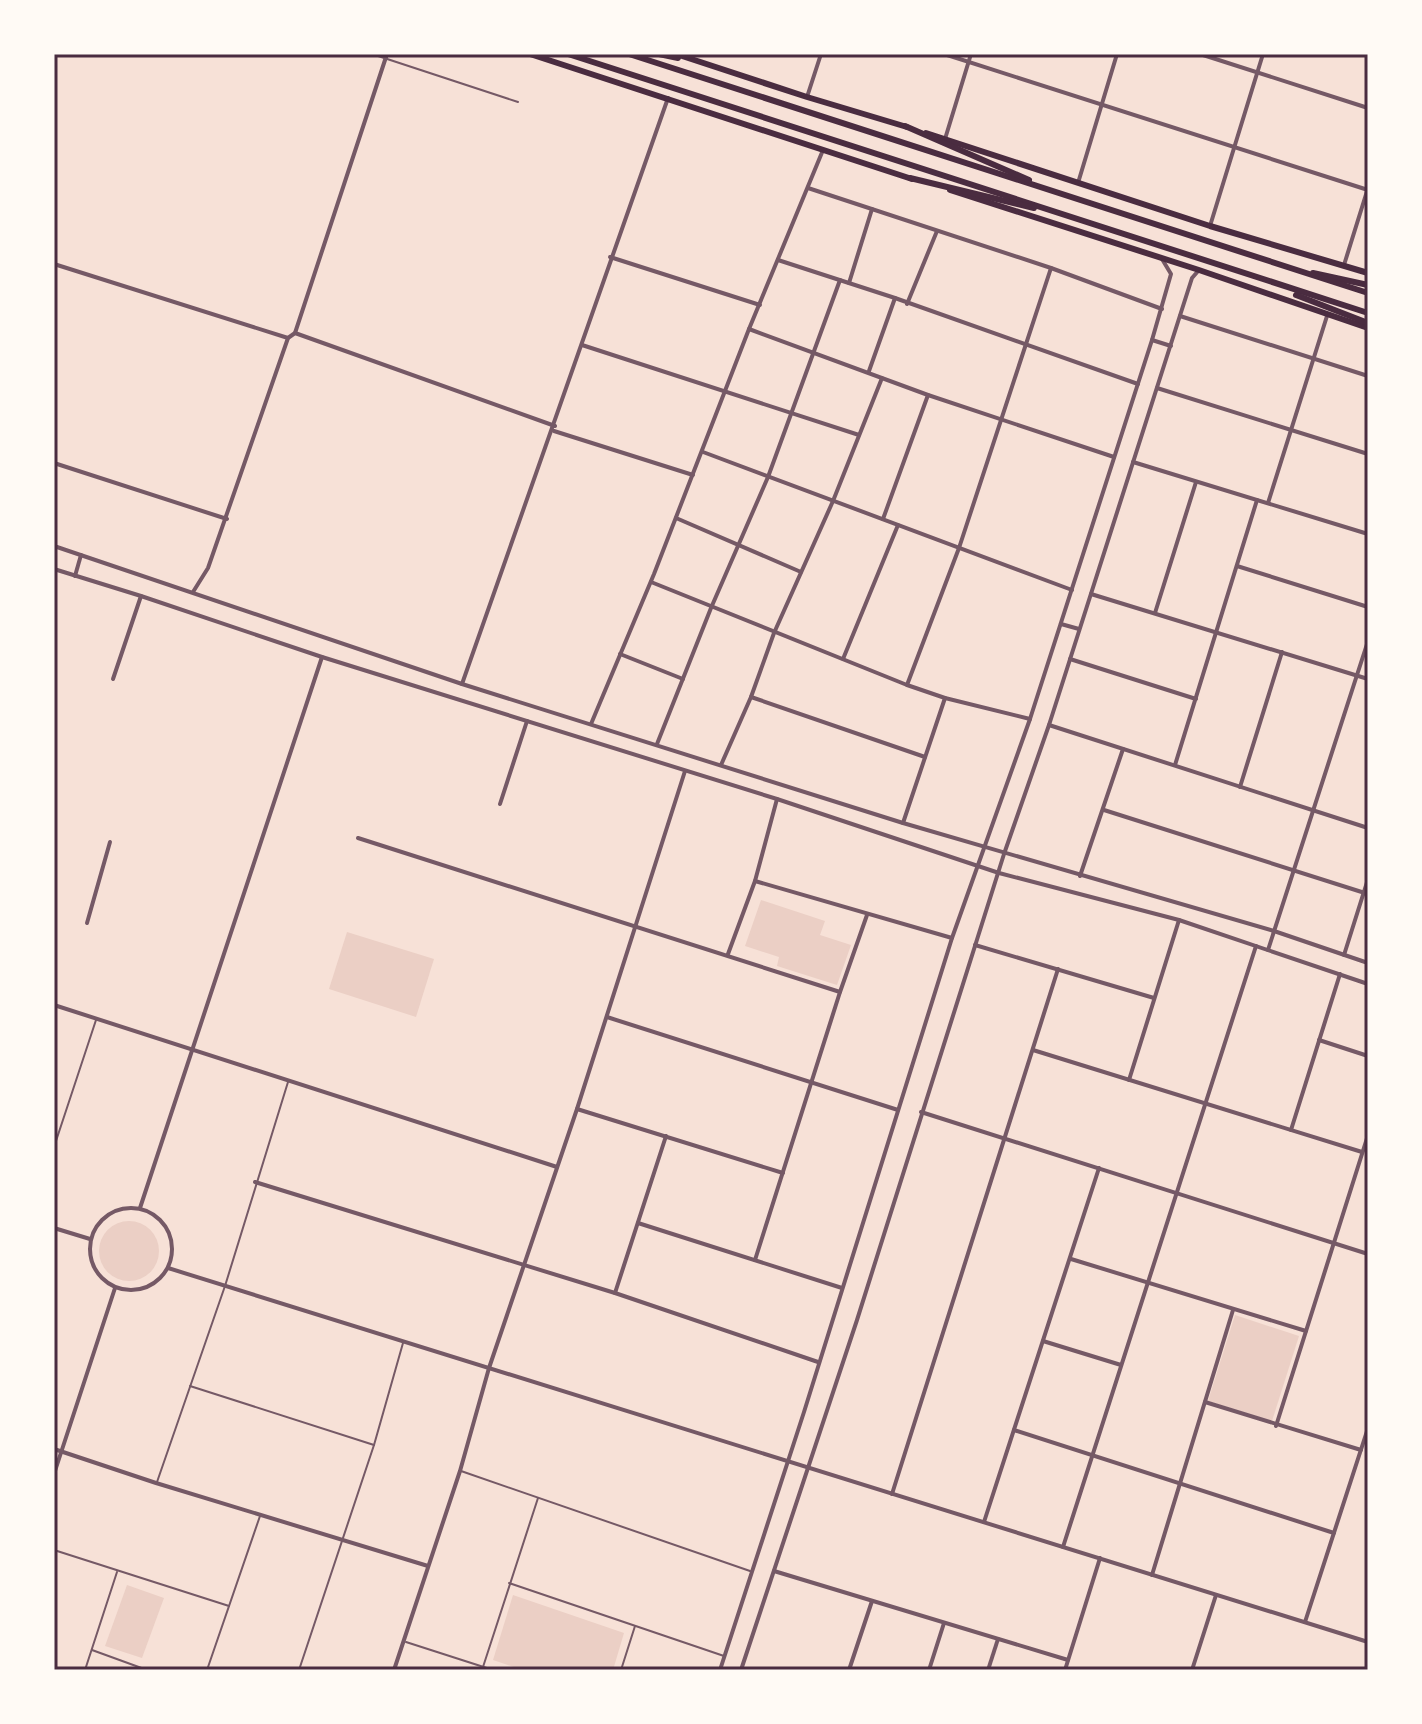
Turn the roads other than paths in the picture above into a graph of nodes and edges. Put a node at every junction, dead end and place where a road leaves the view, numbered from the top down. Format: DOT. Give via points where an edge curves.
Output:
graph roads {
  1 [pos="372,54"];
  2 [pos="530,54"];
  3 [pos="544,54"];
  4 [pos="568,54"];
  5 [pos="629,54"];
  6 [pos="659,54"];
  7 [pos="821,54"];
  8 [pos="944,54"];
  9 [pos="971,54"];
  10 [pos="1117,54"];
  11 [pos="1200,54"];
  12 [pos="1263,54"];
  13 [pos="681,55"];
  14 [pos="386,56"];
  15 [pos="968,62"];
  16 [pos="701,63"];
  17 [pos="1257,72"];
  18 [pos="609,80"];
  19 [pos="807,97"];
  20 [pos="668,98"];
  21 [pos="518,102"];
  22 [pos="1101,105"];
  23 [pos="1368,108"];
  24 [pos="905,126"];
  25 [pos="945,139"];
  26 [pos="1234,147"];
  27 [pos="823,150"];
  28 [pos="910,178"];
  29 [pos="1078,183"];
  30 [pos="808,188"];
  31 [pos="1368,189"];
  32 [pos="1062,194"];
  33 [pos="872,209"];
  34 [pos="1088,221"];
  35 [pos="1210,226"];
  36 [pos="937,231"];
  37 [pos="610,257"];
  38 [pos="1161,257"];
  39 [pos="778,260"];
  40 [pos="54,264"];
  41 [pos="1344,265"];
  42 [pos="1285,266"];
  43 [pos="1051,268"];
  44 [pos="1199,270"];
  45 [pos="1368,273"];
  46 [pos="1252,277"];
  47 [pos="840,280"];
  48 [pos="848,283"];
  49 [pos="1368,285"];
  50 [pos="1368,293"];
  51 [pos="895,298"];
  52 [pos="907,304"];
  53 [pos="760,305"];
  54 [pos="1162,309"];
  55 [pos="1368,313"];
  56 [pos="1180,316"];
  57 [pos="1327,316"];
  58 [pos="1368,326"];
  59 [pos="749,329"];
  60 [pos="295,333"];
  61 [pos="288,338"];
  62 [pos="1152,340"];
  63 [pos="582,345"];
  64 [pos="1025,345"];
  65 [pos="1171,346"];
  66 [pos="814,353"];
  67 [pos="1312,358"];
  68 [pos="869,372"];
  69 [pos="1368,376"];
  70 [pos="882,378"];
  71 [pos="1138,384"];
  72 [pos="1157,388"];
  73 [pos="725,392"];
  74 [pos="928,395"];
  75 [pos="791,413"];
  76 [pos="1001,419"];
  77 [pos="554,428"];
  78 [pos="1290,430"];
  79 [pos="859,435"];
  80 [pos="702,452"];
  81 [pos="1368,454"];
  82 [pos="1114,457"];
  83 [pos="1133,462"];
  84 [pos="54,463"];
  85 [pos="693,475"];
  86 [pos="768,477"];
  87 [pos="1196,481"];
  88 [pos="1257,500"];
  89 [pos="833,501"];
  90 [pos="1268,503"];
  91 [pos="676,518"];
  92 [pos="227,519"];
  93 [pos="883,519"];
  94 [pos="898,525"];
  95 [pos="1368,534"];
  96 [pos="54,546"];
  97 [pos="738,546"];
  98 [pos="959,548"];
  99 [pos="81,555"];
  100 [pos="1237,566"];
  101 [pos="54,569"];
  102 [pos="801,572"];
  103 [pos="75,576"];
  104 [pos="651,582"];
  105 [pos="1072,590"];
  106 [pos="193,592"];
  107 [pos="1091,594"];
  108 [pos="141,596"];
  109 [pos="1368,607"];
  110 [pos="711,608"];
  111 [pos="1155,613"];
  112 [pos="1061,624"];
  113 [pos="1079,629"];
  114 [pos="1216,632"];
  115 [pos="774,633"];
  116 [pos="1368,641"];
  117 [pos="1282,652"];
  118 [pos="620,654"];
  119 [pos="322,657"];
  120 [pos="843,659"];
  121 [pos="1070,659"];
  122 [pos="1357,675"];
  123 [pos="113,679"];
  124 [pos="683,679"];
  125 [pos="1368,679"];
  126 [pos="462,684"];
  127 [pos="907,685"];
  128 [pos="751,697"];
  129 [pos="945,698"];
  130 [pos="1196,699"];
  131 [pos="1030,719"];
  132 [pos="527,721"];
  133 [pos="591,724"];
  134 [pos="1049,725"];
  135 [pos="657,744"];
  136 [pos="1123,749"];
  137 [pos="925,757"];
  138 [pos="721,765"];
  139 [pos="1175,766"];
  140 [pos="685,771"];
  141 [pos="1240,787"];
  142 [pos="777,799"];
  143 [pos="500,804"];
  144 [pos="1104,810"];
  145 [pos="1313,810"];
  146 [pos="903,823"];
  147 [pos="1368,828"];
  148 [pos="358,838"];
  149 [pos="110,842"];
  150 [pos="984,848"];
  151 [pos="1004,854"];
  152 [pos="979,866"];
  153 [pos="1294,870"];
  154 [pos="999,873"];
  155 [pos="1080,876"];
  156 [pos="1368,879"];
  157 [pos="755,881"];
  158 [pos="1366,893"];
  159 [pos="867,915"];
  160 [pos="1179,920"];
  161 [pos="87,923"];
  162 [pos="636,928"];
  163 [pos="1274,931"];
  164 [pos="952,938"];
  165 [pos="975,945"];
  166 [pos="1256,946"];
  167 [pos="1268,950"];
  168 [pos="728,954"];
  169 [pos="1344,955"];
  170 [pos="1368,963"];
  171 [pos="1058,969"];
  172 [pos="1340,974"];
  173 [pos="1368,984"];
  174 [pos="840,992"];
  175 [pos="1154,998"];
  176 [pos="54,1005"];
  177 [pos="607,1017"];
  178 [pos="96,1020"];
  179 [pos="1319,1040"];
  180 [pos="192,1048"];
  181 [pos="1033,1050"];
  182 [pos="1368,1056"];
  183 [pos="1129,1080"];
  184 [pos="288,1082"];
  185 [pos="812,1083"];
  186 [pos="1205,1103"];
  187 [pos="577,1109"];
  188 [pos="898,1110"];
  189 [pos="921,1112"];
  190 [pos="1291,1130"];
  191 [pos="1368,1135"];
  192 [pos="666,1136"];
  193 [pos="1005,1137"];
  194 [pos="54,1147"];
  195 [pos="1362,1152"];
  196 [pos="557,1167"];
  197 [pos="1099,1168"];
  198 [pos="783,1173"];
  199 [pos="255,1182"];
  200 [pos="1177,1193"];
  201 [pos="140,1208"];
  202 [pos="638,1223"];
  203 [pos="54,1228"];
  204 [pos="90,1239"];
  205 [pos="1333,1243"];
  206 [pos="1368,1254"];
  207 [pos="1070,1258"];
  208 [pos="755,1260"];
  209 [pos="525,1266"];
  210 [pos="168,1268"];
  211 [pos="1147,1283"];
  212 [pos="225,1286"];
  213 [pos="115,1288"];
  214 [pos="842,1288"];
  215 [pos="615,1293"];
  216 [pos="1233,1310"];
  217 [pos="1306,1331"];
  218 [pos="403,1341"];
  219 [pos="1043,1341"];
  220 [pos="818,1362"];
  221 [pos="1121,1365"];
  222 [pos="489,1368"];
  223 [pos="189,1386"];
  224 [pos="1205,1402"];
  225 [pos="1276,1426"];
  226 [pos="1368,1428"];
  227 [pos="1014,1430"];
  228 [pos="374,1445"];
  229 [pos="54,1449"];
  230 [pos="1361,1450"];
  231 [pos="62,1451"];
  232 [pos="1092,1454"];
  233 [pos="788,1461"];
  234 [pos="807,1467"];
  235 [pos="460,1471"];
  236 [pos="54,1474"];
  237 [pos="156,1483"];
  238 [pos="1180,1483"];
  239 [pos="892,1494"];
  240 [pos="538,1498"];
  241 [pos="260,1514"];
  242 [pos="984,1522"];
  243 [pos="1334,1533"];
  244 [pos="342,1541"];
  245 [pos="1063,1547"];
  246 [pos="54,1550"];
  247 [pos="1100,1558"];
  248 [pos="428,1566"];
  249 [pos="117,1570"];
  250 [pos="751,1571"];
  251 [pos="774,1571"];
  252 [pos="1152,1575"];
  253 [pos="509,1583"];
  254 [pos="1216,1595"];
  255 [pos="872,1601"];
  256 [pos="229,1606"];
  257 [pos="944,1622"];
  258 [pos="1305,1622"];
  259 [pos="635,1626"];
  260 [pos="998,1639"];
  261 [pos="404,1641"];
  262 [pos="1368,1642"];
  263 [pos="92,1650"];
  264 [pos="724,1656"];
  265 [pos="1068,1660"];
  266 [pos="483,1667"];
  267 [pos="85,1670"];
  268 [pos="147,1670"];
  269 [pos="207,1670"];
  270 [pos="299,1670"];
  271 [pos="394,1670"];
  272 [pos="493,1670"];
  273 [pos="621,1670"];
  274 [pos="720,1670"];
  275 [pos="741,1670"];
  276 [pos="849,1670"];
  277 [pos="929,1670"];
  278 [pos="988,1670"];
  279 [pos="1065,1670"];
  280 [pos="1192,1670"];
  1 -- 14 [label="lane"];
  2 -- 18 [label="main road"];
  3 -- 18 [label="main road"];
  4 -- 34 [label="main road"];
  5 -- 32 [label="main road"];
  6 -- 16 [label="main road"];
  7 -- 19 [label="street"];
  8 -- 15 [label="street"];
  9 -- 15 [label="street"];
  10 -- 22 [label="street"];
  11 -- 17 [label="street"];
  12 -- 17 [label="street"];
  13 -- 16 [label="main road"];
  14 -- 21 [label="lane"];
  14 -- 60 [label="street"];
  15 -- 22 [label="street"];
  15 -- 25 [label="street"];
  16 -- 19 [label="main road"];
  17 -- 23 [label="street"];
  17 -- 26 [label="street"];
  18 -- 20 [label="main road"];
  19 -- 24 [label="main road"];
  20 -- 27 [label="main road"];
  20 -- 37 [label="street"];
  22 -- 26 [label="street"];
  22 -- 29 [label="street"];
  24 -- 25 [label="main road"];
  24 -- 32 [label="main road"];
  25 -- 29 [label="main road"];
  26 -- 31 [label="street"];
  26 -- 35 [label="street"];
  27 -- 28 [label="main road"];
  27 -- 30 [label="street"];
  28 -- 34 [label="main road"];
  28 -- 38 [label="main road"];
  29 -- 35 [label="main road"];
  30 -- 33 [label="street"];
  30 -- 39 [label="street"];
  31 -- 41 [label="street"];
  32 -- 42 [label="main road"];
  33 -- 36 [label="street"];
  33 -- 48 [label="street"];
  34 -- 46 [label="main road"];
  35 -- 41 [label="main road"];
  36 -- 43 [label="street"];
  36 -- 52 [label="street"];
  37 -- 53 [label="street"];
  37 -- 63 [label="street"];
  38 -- 44 [label="main road"];
  38 -- 54 [label="street" via="1171,274"];
  39 -- 47 [label="street"];
  39 -- 53 [label="street"];
  40 -- 61 [label="street"];
  41 -- 45 [label="main road"];
  42 -- 49 [label="main road"];
  42 -- 50 [label="main road"];
  43 -- 54 [label="street"];
  43 -- 64 [label="street"];
  44 -- 56 [label="street"];
  44 -- 57 [label="main road"];
  46 -- 55 [label="main road"];
  46 -- 58 [label="main road"];
  47 -- 48 [label="street"];
  47 -- 66 [label="street"];
  48 -- 51 [label="street"];
  51 -- 52 [label="street"];
  51 -- 68 [label="street"];
  52 -- 64 [label="street"];
  53 -- 59 [label="street"];
  54 -- 62 [label="street"];
  56 -- 65 [label="street"];
  56 -- 67 [label="street"];
  57 -- 58 [label="main road"];
  57 -- 67 [label="street"];
  59 -- 66 [label="street"];
  59 -- 73 [label="street"];
  60 -- 61 [label="street"];
  60 -- 77 [label="street"];
  61 -- 92 [label="street"];
  62 -- 65 [label="street"];
  62 -- 71 [label="street"];
  63 -- 73 [label="street"];
  63 -- 77 [label="street"];
  64 -- 71 [label="street"];
  64 -- 76 [label="street"];
  65 -- 72 [label="street"];
  66 -- 68 [label="street"];
  66 -- 75 [label="street"];
  67 -- 69 [label="street"];
  67 -- 78 [label="street"];
  68 -- 70 [label="street"];
  70 -- 74 [label="street"];
  70 -- 79 [label="street"];
  71 -- 82 [label="street"];
  72 -- 78 [label="street"];
  72 -- 83 [label="street"];
  73 -- 75 [label="street"];
  73 -- 80 [label="street"];
  74 -- 76 [label="street"];
  74 -- 93 [label="street"];
  75 -- 79 [label="street"];
  75 -- 86 [label="street"];
  76 -- 82 [label="street"];
  76 -- 98 [label="street"];
  77 -- 85 [label="street"];
  77 -- 126 [label="street"];
  78 -- 81 [label="street"];
  78 -- 90 [label="street"];
  79 -- 89 [label="street"];
  80 -- 85 [label="street"];
  80 -- 86 [label="street"];
  82 -- 105 [label="street"];
  83 -- 87 [label="street"];
  83 -- 107 [label="street"];
  84 -- 92 [label="street"];
  85 -- 91 [label="street"];
  86 -- 89 [label="street"];
  86 -- 97 [label="street"];
  87 -- 88 [label="street"];
  87 -- 111 [label="street"];
  88 -- 90 [label="street"];
  88 -- 100 [label="street"];
  89 -- 93 [label="street"];
  89 -- 102 [label="street"];
  90 -- 95 [label="street"];
  91 -- 97 [label="street"];
  91 -- 104 [label="street"];
  92 -- 106 [label="street"];
  93 -- 94 [label="street"];
  94 -- 98 [label="street"];
  94 -- 120 [label="street"];
  96 -- 99 [label="street"];
  97 -- 102 [label="street"];
  97 -- 110 [label="street"];
  98 -- 105 [label="street"];
  98 -- 127 [label="street"];
  99 -- 103 [label="street"];
  99 -- 106 [label="street"];
  100 -- 109 [label="street"];
  100 -- 114 [label="street"];
  101 -- 103 [label="street"];
  102 -- 115 [label="street"];
  103 -- 108 [label="street"];
  104 -- 110 [label="street"];
  104 -- 118 [label="street"];
  105 -- 112 [label="street"];
  106 -- 126 [label="street"];
  107 -- 111 [label="street"];
  107 -- 113 [label="street"];
  108 -- 119 [label="street"];
  108 -- 123 [label="street"];
  110 -- 115 [label="street"];
  110 -- 124 [label="street"];
  111 -- 114 [label="street"];
  112 -- 113 [label="street"];
  112 -- 131 [label="street"];
  113 -- 121 [label="street"];
  114 -- 117 [label="street"];
  114 -- 130 [label="street"];
  115 -- 120 [label="street"];
  115 -- 128 [label="street"];
  116 -- 122 [label="street"];
  117 -- 122 [label="street"];
  117 -- 141 [label="street"];
  118 -- 124 [label="street"];
  118 -- 133 [label="street"];
  119 -- 132 [label="street"];
  119 -- 180 [label="street"];
  120 -- 127 [label="street"];
  121 -- 130 [label="street"];
  121 -- 134 [label="street"];
  122 -- 125 [label="street"];
  122 -- 145 [label="street"];
  124 -- 135 [label="street"];
  126 -- 133 [label="street"];
  127 -- 129 [label="street"];
  128 -- 137 [label="street"];
  128 -- 138 [label="street"];
  129 -- 131 [label="street"];
  129 -- 137 [label="street"];
  130 -- 139 [label="street"];
  131 -- 150 [label="street"];
  132 -- 140 [label="street"];
  132 -- 143 [label="street"];
  133 -- 135 [label="street"];
  134 -- 136 [label="street"];
  134 -- 151 [label="street"];
  135 -- 138 [label="street"];
  136 -- 139 [label="street"];
  136 -- 144 [label="street"];
  137 -- 146 [label="street"];
  138 -- 146 [label="street"];
  139 -- 141 [label="street"];
  140 -- 142 [label="street"];
  140 -- 162 [label="street"];
  141 -- 145 [label="street"];
  142 -- 152 [label="street"];
  142 -- 157 [label="street"];
  144 -- 153 [label="street"];
  144 -- 155 [label="street"];
  145 -- 147 [label="street"];
  145 -- 153 [label="street"];
  146 -- 150 [label="street"];
  148 -- 162 [label="street"];
  149 -- 161 [label="street"];
  150 -- 151 [label="street"];
  150 -- 152 [label="street"];
  151 -- 154 [label="street"];
  151 -- 155 [label="street"];
  152 -- 154 [label="street"];
  152 -- 164 [label="street"];
  153 -- 158 [label="street"];
  153 -- 163 [label="street"];
  154 -- 160 [label="street"];
  154 -- 165 [label="street"];
  155 -- 163 [label="street"];
  156 -- 158 [label="street"];
  157 -- 159 [label="street"];
  157 -- 168 [label="street"];
  158 -- 169 [label="street"];
  159 -- 164 [label="street"];
  159 -- 174 [label="street"];
  160 -- 166 [label="street"];
  160 -- 175 [label="street"];
  162 -- 168 [label="street"];
  162 -- 177 [label="street"];
  163 -- 167 [label="street"];
  163 -- 169 [label="street"];
  164 -- 188 [label="street"];
  165 -- 171 [label="street"];
  165 -- 189 [label="street"];
  166 -- 167 [label="street"];
  166 -- 186 [label="street"];
  167 -- 172 [label="street"];
  168 -- 174 [label="street"];
  169 -- 170 [label="street"];
  171 -- 175 [label="street"];
  171 -- 181 [label="street"];
  172 -- 173 [label="street"];
  172 -- 179 [label="street"];
  174 -- 185 [label="street"];
  175 -- 183 [label="street"];
  176 -- 178 [label="street"];
  177 -- 185 [label="street"];
  177 -- 187 [label="street"];
  178 -- 180 [label="street"];
  178 -- 194 [label="lane"];
  179 -- 182 [label="street"];
  179 -- 190 [label="street"];
  180 -- 184 [label="street"];
  180 -- 201 [label="street"];
  181 -- 183 [label="street"];
  181 -- 193 [label="street"];
  183 -- 186 [label="street"];
  184 -- 196 [label="street"];
  184 -- 199 [label="lane"];
  185 -- 188 [label="street"];
  185 -- 198 [label="street"];
  186 -- 190 [label="street"];
  186 -- 200 [label="street"];
  187 -- 192 [label="street"];
  187 -- 196 [label="street"];
  188 -- 214 [label="street"];
  189 -- 193 [label="street"];
  189 -- 234 [label="street"];
  190 -- 195 [label="street"];
  191 -- 195 [label="street"];
  192 -- 198 [label="street"];
  192 -- 202 [label="street"];
  193 -- 197 [label="street"];
  193 -- 239 [label="street"];
  195 -- 205 [label="street"];
  196 -- 209 [label="street"];
  197 -- 200 [label="street"];
  197 -- 207 [label="street"];
  198 -- 208 [label="street"];
  199 -- 209 [label="street"];
  199 -- 212 [label="lane"];
  200 -- 205 [label="street"];
  200 -- 211 [label="street"];
  201 -- 204 [label="street" via="109,1214"];
  201 -- 210 [label="street" via="169,1232 173,1252"];
  202 -- 208 [label="street"];
  202 -- 215 [label="street"];
  203 -- 204 [label="street"];
  204 -- 213 [label="street" via="93,1268"];
  205 -- 206 [label="street"];
  205 -- 217 [label="street"];
  207 -- 211 [label="street"];
  207 -- 219 [label="street"];
  208 -- 214 [label="street"];
  209 -- 215 [label="street"];
  209 -- 222 [label="street"];
  210 -- 212 [label="street"];
  210 -- 213 [label="street" via="153,1285 134,1291"];
  211 -- 216 [label="street"];
  211 -- 221 [label="street"];
  212 -- 218 [label="street"];
  212 -- 223 [label="lane"];
  213 -- 231 [label="street"];
  214 -- 220 [label="street"];
  215 -- 220 [label="street"];
  216 -- 217 [label="street"];
  216 -- 224 [label="street"];
  217 -- 225 [label="street"];
  218 -- 222 [label="street"];
  218 -- 228 [label="lane"];
  219 -- 221 [label="street"];
  219 -- 227 [label="street"];
  220 -- 233 [label="street"];
  221 -- 232 [label="street"];
  222 -- 233 [label="street"];
  222 -- 235 [label="street"];
  223 -- 228 [label="lane"];
  223 -- 237 [label="lane"];
  224 -- 225 [label="street"];
  224 -- 238 [label="street"];
  225 -- 230 [label="street"];
  226 -- 230 [label="street"];
  227 -- 232 [label="street"];
  227 -- 242 [label="street"];
  228 -- 244 [label="lane"];
  229 -- 231 [label="street"];
  230 -- 243 [label="street"];
  231 -- 236 [label="street"];
  231 -- 237 [label="street"];
  232 -- 238 [label="street"];
  232 -- 245 [label="street"];
  233 -- 234 [label="street"];
  233 -- 250 [label="street"];
  234 -- 239 [label="street"];
  234 -- 251 [label="street"];
  235 -- 240 [label="lane"];
  235 -- 248 [label="street"];
  237 -- 241 [label="street"];
  238 -- 243 [label="street"];
  238 -- 252 [label="street"];
  239 -- 242 [label="street"];
  240 -- 250 [label="lane"];
  240 -- 253 [label="lane"];
  241 -- 244 [label="street"];
  241 -- 256 [label="lane"];
  242 -- 245 [label="street"];
  243 -- 258 [label="street"];
  244 -- 248 [label="street"];
  244 -- 270 [label="lane"];
  245 -- 247 [label="street"];
  246 -- 249 [label="lane"];
  247 -- 252 [label="street"];
  247 -- 265 [label="street"];
  248 -- 261 [label="street"];
  249 -- 256 [label="lane"];
  249 -- 263 [label="lane"];
  250 -- 264 [label="street"];
  251 -- 255 [label="street"];
  251 -- 275 [label="street"];
  252 -- 254 [label="street"];
  253 -- 259 [label="lane"];
  253 -- 266 [label="lane"];
  254 -- 258 [label="street"];
  254 -- 280 [label="street"];
  255 -- 257 [label="street"];
  255 -- 276 [label="street"];
  256 -- 269 [label="lane"];
  257 -- 260 [label="street"];
  257 -- 277 [label="street"];
  258 -- 262 [label="street"];
  259 -- 264 [label="lane"];
  259 -- 273 [label="lane"];
  260 -- 265 [label="street"];
  260 -- 278 [label="street"];
  261 -- 266 [label="lane"];
  261 -- 271 [label="street"];
  263 -- 267 [label="lane"];
  263 -- 268 [label="lane"];
  264 -- 274 [label="street"];
  265 -- 279 [label="street"];
  266 -- 272 [label="lane"];
}
